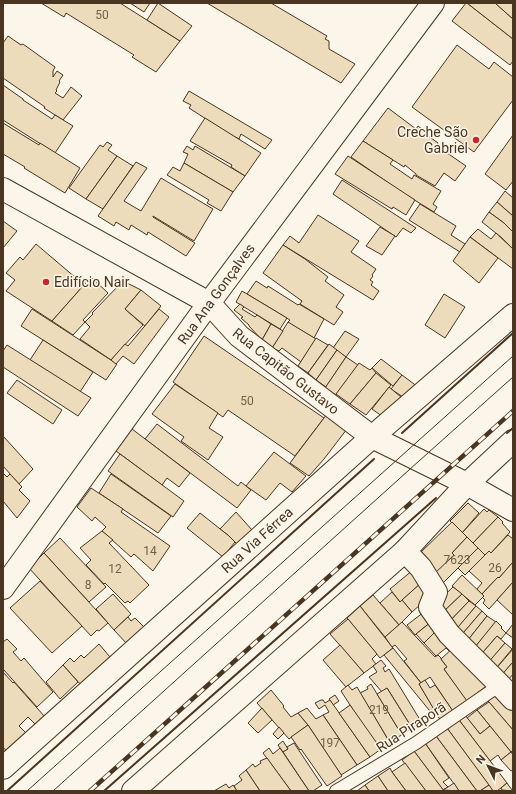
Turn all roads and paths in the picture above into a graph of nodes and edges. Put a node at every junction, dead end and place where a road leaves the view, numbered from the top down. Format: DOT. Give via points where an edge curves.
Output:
graph roads {
  1 [pos="433,3"];
  2 [pos="3,189"];
  3 [pos="209,303"];
  4 [pos="513,315"];
  5 [pos="372,437"];
  6 [pos="513,441"];
  7 [pos="466,484"];
  8 [pos="513,510"];
  9 [pos="405,551"];
  10 [pos="3,588"];
  11 [pos="507,692"];
  12 [pos="3,768"];
  13 [pos="133,791"];
  14 [pos="336,791"];
  1 -- 3 [label="street, Rua Ana Gonçalves"];
  2 -- 3 [label="street, Rua Capitão Gustavo"];
  3 -- 5 [label="street, Rua Capitão Gustavo" via="238,336"];
  3 -- 10 [label="street, Rua Ana Gonçalves"];
  4 -- 5 [label="street, Rua Via Férrea"];
  5 -- 7 [label="street, Rua Capitão Gustavo"];
  5 -- 12 [label="street, Rua Via Férrea"];
  6 -- 7 [label="street"];
  7 -- 8 [label="street, Rua Capitão Gustavo"];
  7 -- 9 [label="street"];
  9 -- 11 [label="street" via="421,568 436,592 430,607 438,619 449,634"];
  9 -- 13 [label="street"];
  11 -- 14 [label="lane, Rua Piraporã"];
}
